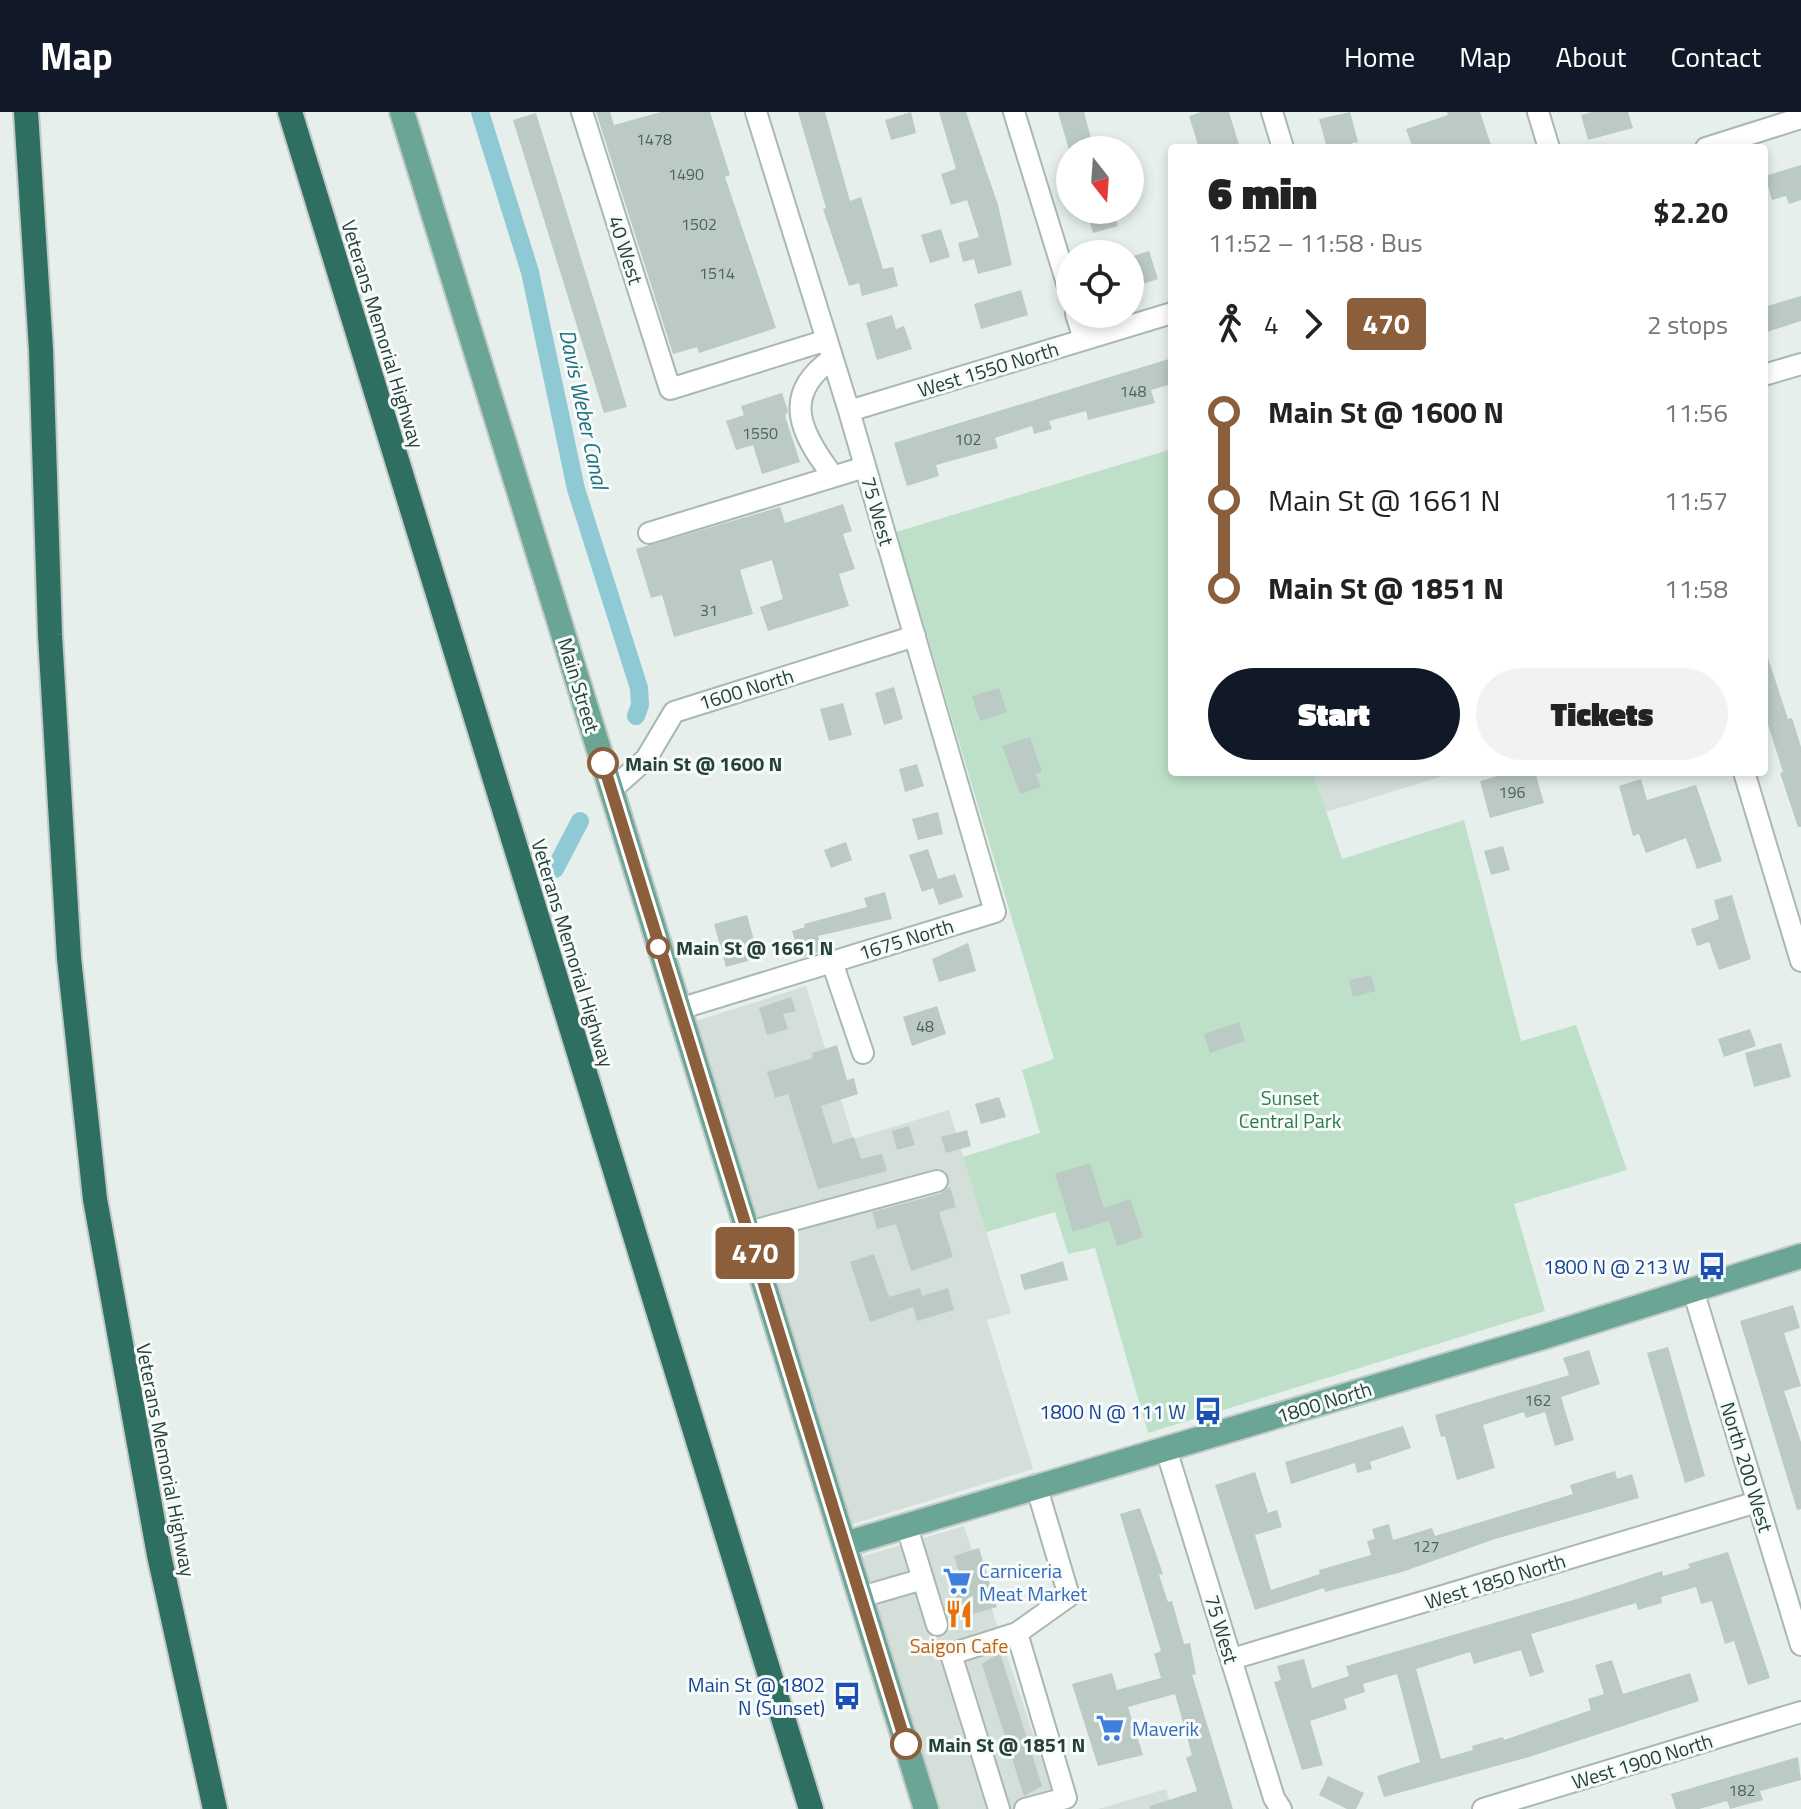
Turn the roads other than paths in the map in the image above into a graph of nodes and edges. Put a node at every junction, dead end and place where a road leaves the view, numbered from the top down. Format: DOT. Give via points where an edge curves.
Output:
graph roads {
  1 [pos="26,112"];
  2 [pos="290,112"];
  3 [pos="402,112"];
  4 [pos="582,112"];
  5 [pos="756,112"];
  6 [pos="1014,112"];
  7 [pos="1272,112"];
  8 [pos="1538,112"];
  9 [pos="1795,117"];
  10 [pos="1282,144"];
  11 [pos="1548,144"];
  12 [pos="1717,144"];
  13 [pos="1056,248"];
  14 [pos="1168,314"];
  15 [pos="1080,328"];
  16 [pos="1084,339"];
  17 [pos="830,349"];
  18 [pos="1801,364"];
  19 [pos="1768,374"];
  20 [pos="849,411"];
  21 [pos="865,467"];
  22 [pos="833,476"];
  23 [pos="649,533"];
  24 [pos="915,636"];
  25 [pos="1745,776"];
  26 [pos="611,790"];
  27 [pos="995,912"];
  28 [pos="1801,961"];
  29 [pos="832,962"];
  30 [pos="679,1009"];
  31 [pos="863,1053"];
  32 [pos="937,1181"];
  33 [pos="749,1232"];
  34 [pos="1801,1256"];
  35 [pos="1693,1290"];
  36 [pos="1166,1449"];
  37 [pos="1036,1485"];
  38 [pos="1757,1502"];
  39 [pos="906,1524"];
  40 [pos="845,1544"];
  41 [pos="923,1579"];
  42 [pos="861,1597"];
  43 [pos="937,1625"];
  44 [pos="1017,1633"];
  45 [pos="1801,1645"];
  46 [pos="1232,1659"];
  47 [pos="1801,1712"];
  48 [pos="213,1801"];
  49 [pos="811,1809"];
  50 [pos="926,1809"];
  51 [pos="999,1809"];
  52 [pos="1025,1809"];
  53 [pos="1281,1809"];
  54 [pos="1483,1809"];
  1 -- 48 [label="highway, Veterans Memorial Highway" via="69,958 95,1199 159,1555"];
  2 -- 49 [label="highway, Veterans Memorial Highway"];
  3 -- 26 [label="main road, Main Street"];
  4 -- 17 [label="street, 40 West" via="670,389"];
  5 -- 17 [label="street, 75 West"];
  6 -- 13 [label="street"];
  7 -- 10 [label="street"];
  8 -- 11 [label="street"];
  9 -- 12 [label="street"];
  14 -- 16 [label="street, West 1550 North"];
  15 -- 16 [label="street"];
  16 -- 20 [label="street, West 1550 North"];
  17 -- 20 [label="street, 75 West"];
  17 -- 22 [label="street" via="805,385 800,413 813,450"];
  18 -- 19 [label="street"];
  20 -- 21 [label="street, 75 West"];
  21 -- 22 [label="street"];
  21 -- 24 [label="street, 75 West"];
  22 -- 23 [label="street"];
  24 -- 26 [label="street, 1600 North" via="674,712 646,759"];
  24 -- 27 [label="street, 75 West"];
  25 -- 28 [label="street"];
  26 -- 30 [label="main road, Main Street"];
  27 -- 29 [label="street, 1675 North"];
  29 -- 30 [label="street, 1675 North"];
  29 -- 31 [label="street"];
  30 -- 33 [label="main road, Main Street"];
  32 -- 33 [label="street"];
  33 -- 40 [label="main road, Main Street"];
  34 -- 35 [label="main road, 1800 North"];
  35 -- 36 [label="main road, 1800 North"];
  35 -- 38 [label="street, North 200 West"];
  36 -- 37 [label="main road, 1800 North"];
  36 -- 46 [label="street, 75 West"];
  37 -- 39 [label="main road, 1800 North"];
  37 -- 44 [label="street" via="1069,1596"];
  38 -- 45 [label="street, North 200 West"];
  38 -- 46 [label="street, West 1850 North"];
  39 -- 40 [label="main road, 1800 North"];
  39 -- 41 [label="street"];
  40 -- 42 [label="main road, Main Street"];
  41 -- 42 [label="street"];
  41 -- 43 [label="street"];
  42 -- 50 [label="main road, Main Street"];
  44 -- 51 [label="street" via="951,1654"];
  44 -- 52 [label="street" via="1066,1798"];
  46 -- 53 [label="street, 75 West"];
  47 -- 54 [label="street, West 1900 North"];
}
